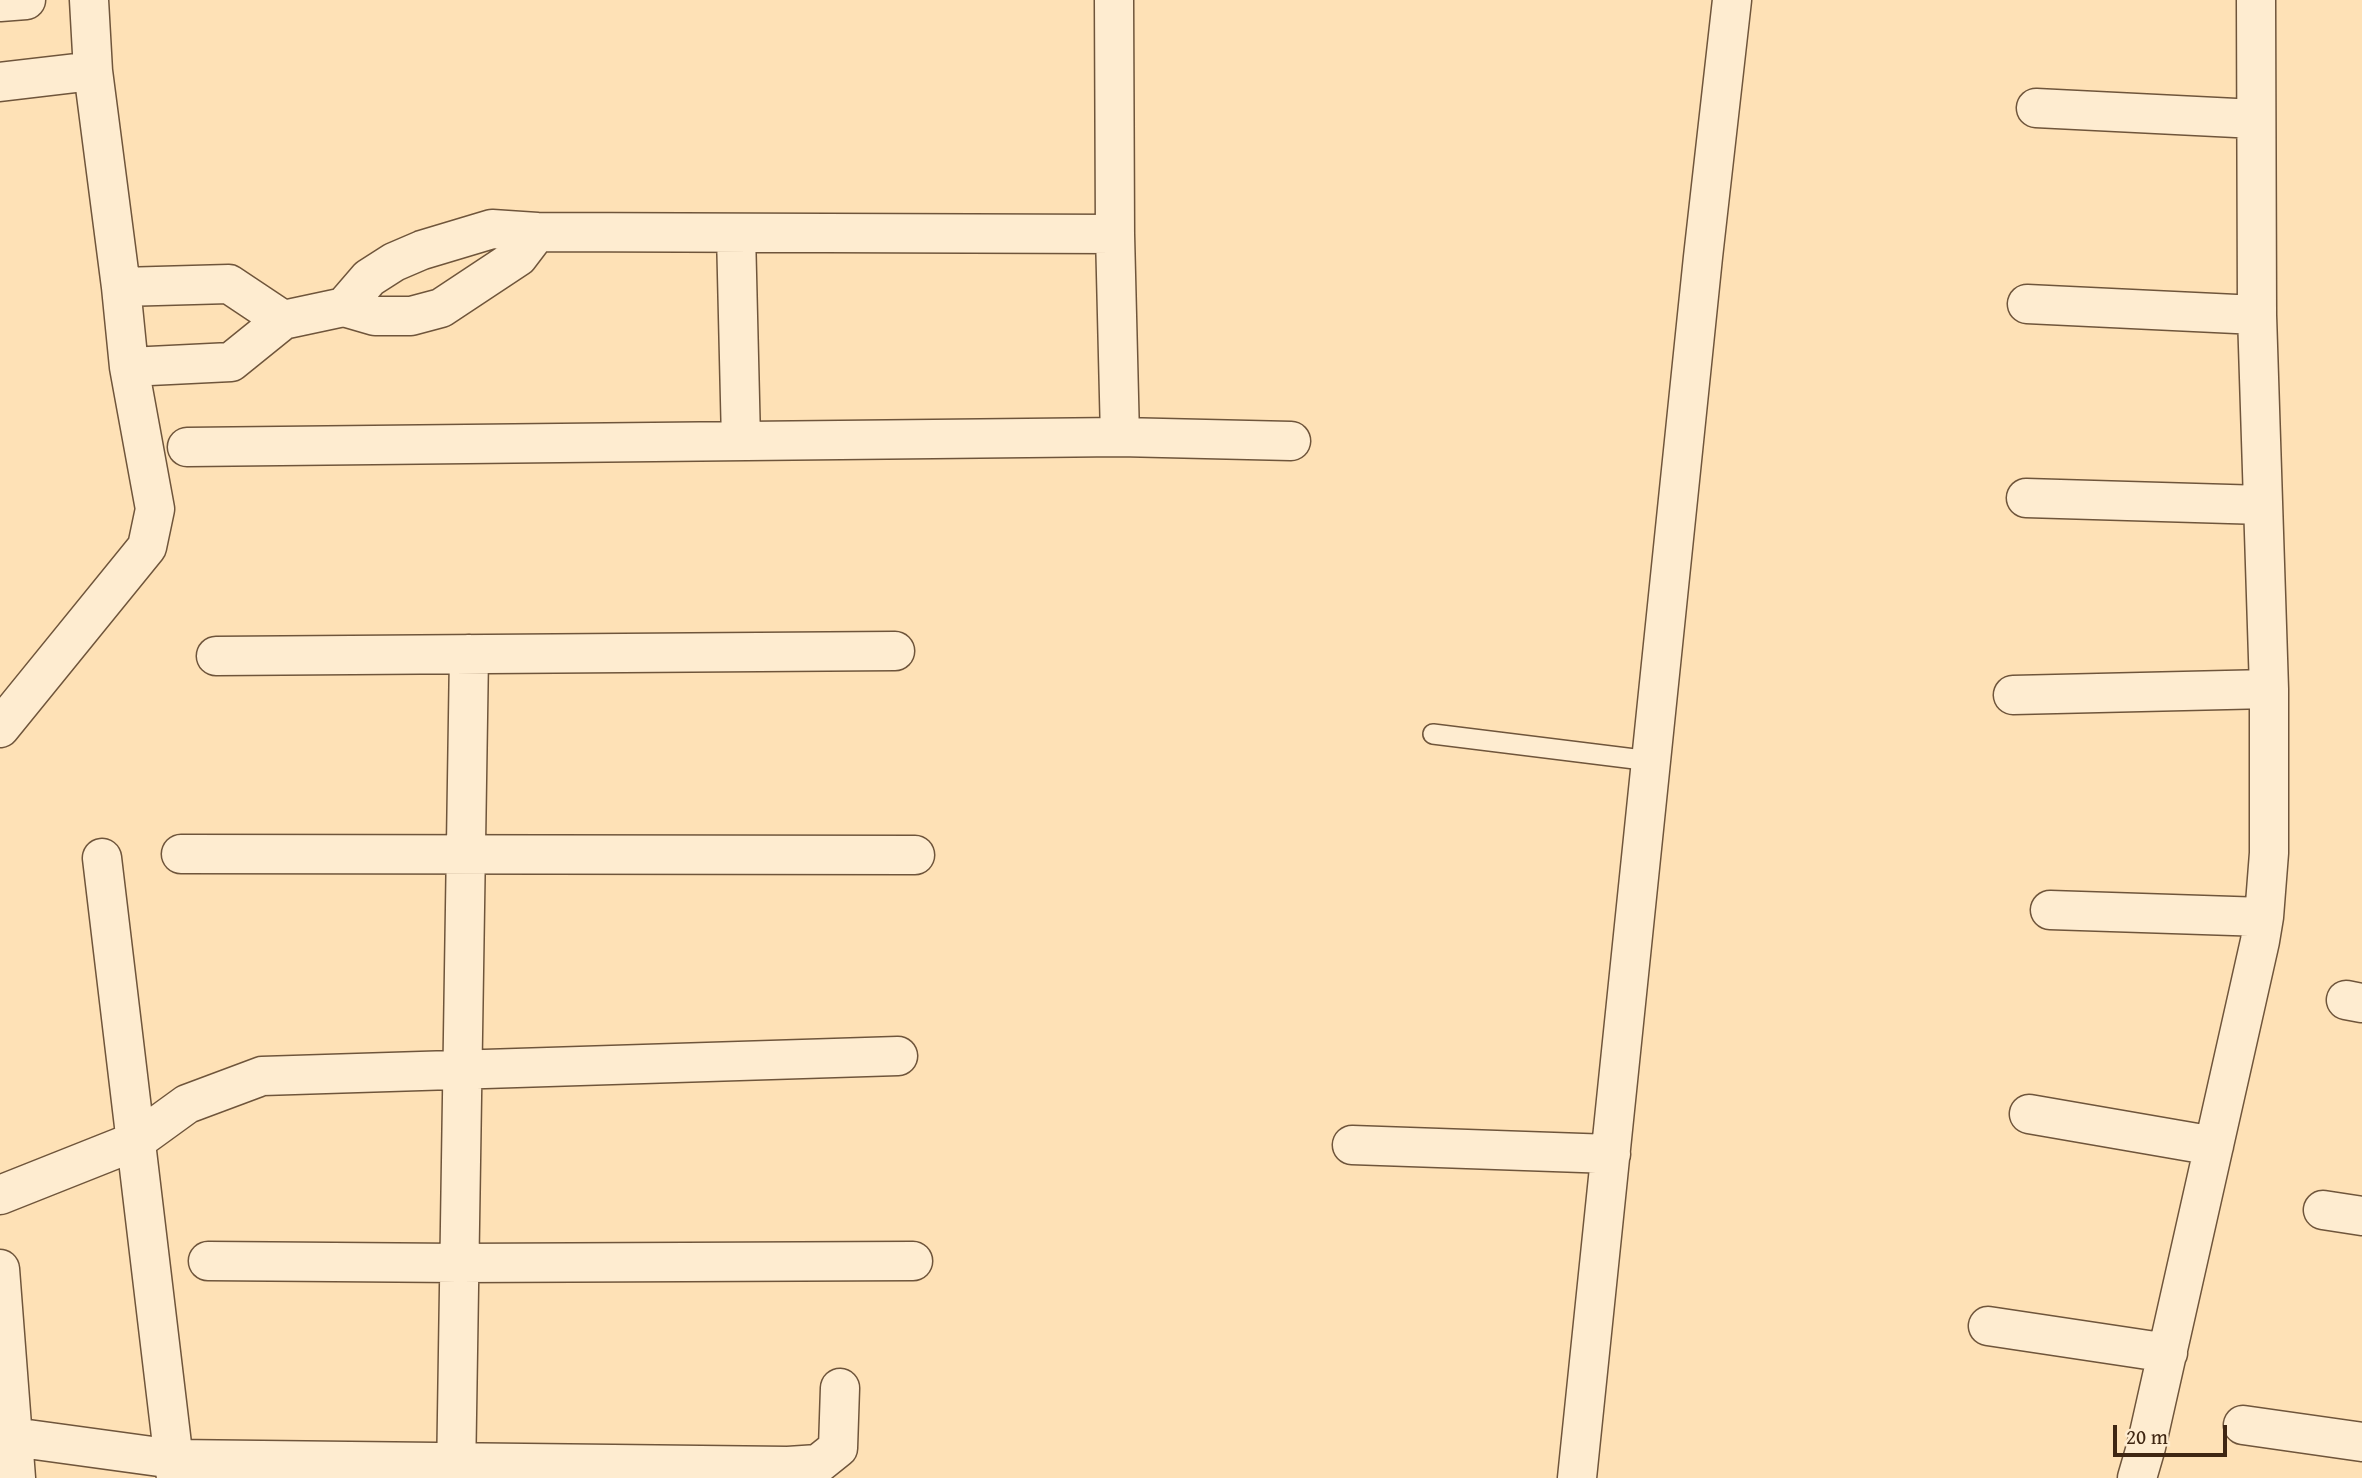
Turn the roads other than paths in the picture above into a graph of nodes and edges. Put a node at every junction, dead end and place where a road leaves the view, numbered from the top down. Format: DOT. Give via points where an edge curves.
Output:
graph roads {
  1 [pos="26,0"];
  2 [pos="89,0"];
  3 [pos="1114,0"];
  4 [pos="1732,0"];
  5 [pos="2256,0"];
  6 [pos="0,2"];
  7 [pos="93,71"];
  8 [pos="0,82"];
  9 [pos="2036,108"];
  10 [pos="2256,119"];
  11 [pos="537,232"];
  12 [pos="736,233"];
  13 [pos="1115,234"];
  14 [pos="121,287"];
  15 [pos="2027,304"];
  16 [pos="344,307"];
  17 [pos="2257,315"];
  18 [pos="283,320"];
  19 [pos="129,367"];
  20 [pos="1120,438"];
  21 [pos="741,441"];
  22 [pos="1291,441"];
  23 [pos="187,447"];
  24 [pos="2026,498"];
  25 [pos="2263,505"];
  26 [pos="895,651"];
  27 [pos="468,654"];
  28 [pos="216,656"];
  29 [pos="2269,689"];
  30 [pos="2013,695"];
  31 [pos="0,728"];
  32 [pos="1433,734"];
  33 [pos="1651,761"];
  34 [pos="181,854"];
  35 [pos="915,855"];
  36 [pos="466,856"];
  37 [pos="102,858"];
  38 [pos="2050,910"];
  39 [pos="2264,917"];
  40 [pos="898,1056"];
  41 [pos="462,1071"];
  42 [pos="2029,1114"];
  43 [pos="136,1141"];
  44 [pos="1352,1145"];
  45 [pos="2214,1146"];
  46 [pos="1611,1154"];
  47 [pos="0,1195"];
  48 [pos="2323,1210"];
  49 [pos="2362,1216"];
  50 [pos="208,1261"];
  51 [pos="913,1261"];
  52 [pos="459,1264"];
  53 [pos="1,1284"];
  54 [pos="1988,1326"];
  55 [pos="2168,1353"];
  56 [pos="840,1388"];
  57 [pos="2243,1425"];
  58 [pos="13,1437"];
  59 [pos="2362,1442"];
  60 [pos="175,1469"];
  61 [pos="456,1470"];
  62 [pos="16,1478"];
  63 [pos="1577,1478"];
  64 [pos="2137,1478"];
  1 -- 6 [label="street"];
  2 -- 7 [label="street"];
  3 -- 13 [label="street"];
  4 -- 33 [label="street"];
  5 -- 10 [label="street"];
  7 -- 8 [label="street"];
  7 -- 14 [label="street"];
  9 -- 10 [label="street"];
  10 -- 17 [label="street"];
  11 -- 12 [label="street"];
  11 -- 16 [label="street" via="492,229 422,250 369,278"];
  11 -- 16 [label="street" via="518,257 442,308 411,316 375,316"];
  12 -- 13 [label="street"];
  12 -- 21 [label="street"];
  13 -- 20 [label="street"];
  14 -- 18 [label="street" via="229,284"];
  14 -- 19 [label="street"];
  15 -- 17 [label="street"];
  16 -- 18 [label="street"];
  17 -- 25 [label="street"];
  18 -- 19 [label="street" via="231,362"];
  19 -- 31 [label="street" via="155,509 146,547"];
  20 -- 21 [label="street"];
  20 -- 22 [label="street"];
  21 -- 23 [label="street"];
  24 -- 25 [label="street"];
  25 -- 29 [label="street"];
  26 -- 27 [label="street"];
  27 -- 28 [label="street"];
  27 -- 36 [label="street"];
  29 -- 30 [label="street"];
  29 -- 39 [label="street" via="2269,853"];
  32 -- 33 [label="lane"];
  33 -- 46 [label="street"];
  34 -- 36 [label="street"];
  35 -- 36 [label="street"];
  36 -- 41 [label="street"];
  37 -- 43 [label="street"];
  38 -- 39 [label="street"];
  39 -- 45 [label="street"];
  40 -- 41 [label="street"];
  41 -- 43 [label="street" via="262,1076 187,1104"];
  41 -- 52 [label="street"];
  42 -- 45 [label="street"];
  43 -- 47 [label="street"];
  43 -- 60 [label="street"];
  44 -- 46 [label="street"];
  45 -- 55 [label="street"];
  46 -- 63 [label="street"];
  48 -- 49 [label="street"];
  50 -- 52 [label="street"];
  51 -- 52 [label="street"];
  52 -- 61 [label="street"];
  53 -- 58 [label="street"];
  54 -- 55 [label="street"];
  55 -- 64 [label="street"];
  56 -- 61 [label="street" via="838,1448 818,1464"];
  57 -- 59 [label="street"];
  58 -- 60 [label="street"];
  58 -- 62 [label="street"];
  60 -- 61 [label="street"];
}
